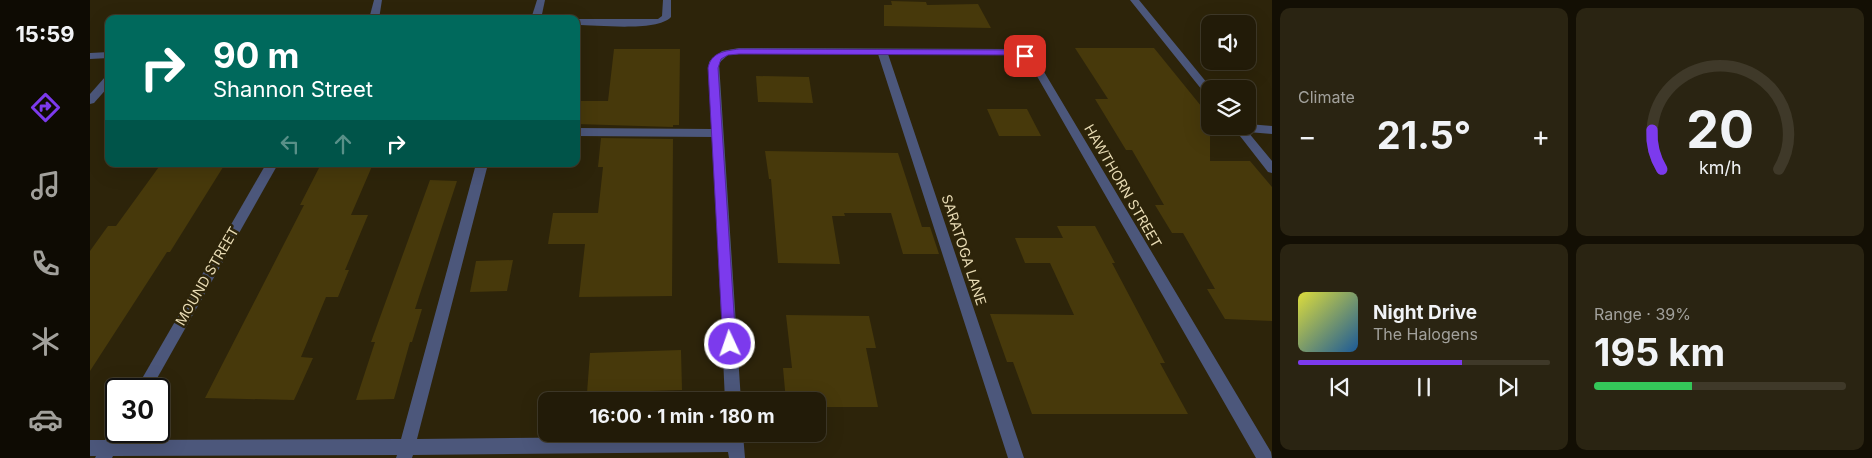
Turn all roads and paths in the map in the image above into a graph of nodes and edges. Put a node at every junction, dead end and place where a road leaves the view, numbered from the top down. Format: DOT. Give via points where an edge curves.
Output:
graph roads {
  1 [pos="378,0"];
  2 [pos="541,0"];
  3 [pos="667,0"];
  4 [pos="1134,0"];
  5 [pos="375,15"];
  6 [pos="537,15"];
  7 [pos="580,22"];
  8 [pos="882,52"];
  9 [pos="105,55"];
  10 [pos="90,56"];
  11 [pos="1201,81"];
  12 [pos="105,84"];
  13 [pos="90,101"];
  14 [pos="1256,128"];
  15 [pos="1272,130"];
  16 [pos="580,132"];
  17 [pos="717,133"];
  18 [pos="1245,135"];
  19 [pos="270,167"];
  20 [pos="481,167"];
  21 [pos="1272,169"];
  22 [pos="149,378"];
  23 [pos="732,392"];
  24 [pos="736,445"];
  25 [pos="90,448"];
  26 [pos="106,453"];
  27 [pos="405,453"];
  28 [pos="1016,458"];
  29 [pos="1265,458"];
  1 -- 5 [label="street"];
  2 -- 6 [label="street"];
  3 -- 7 [label="street" via="666,17 661,21"];
  4 -- 11 [label="street"];
  8 -- 17 [label="street, HAWTHORN STREET" via="726,53 718,57 713,68"];
  8 -- 28 [label="street, SARATOGA LANE"];
  8 -- 29 [label="street, HAWTHORN STREET" via="1013,52 1034,62"];
  9 -- 10 [label="street"];
  12 -- 13 [label="street"];
  14 -- 15 [label="street"];
  16 -- 17 [label="street"];
  17 -- 23 [label="street, HAWTHORN STREET"];
  18 -- 21 [label="street"];
  19 -- 22 [label="street, MOUND STREET"];
  20 -- 27 [label="street"];
  24 -- 27 [label="street"];
  25 -- 26 [label="street"];
  26 -- 27 [label="street"];
}
